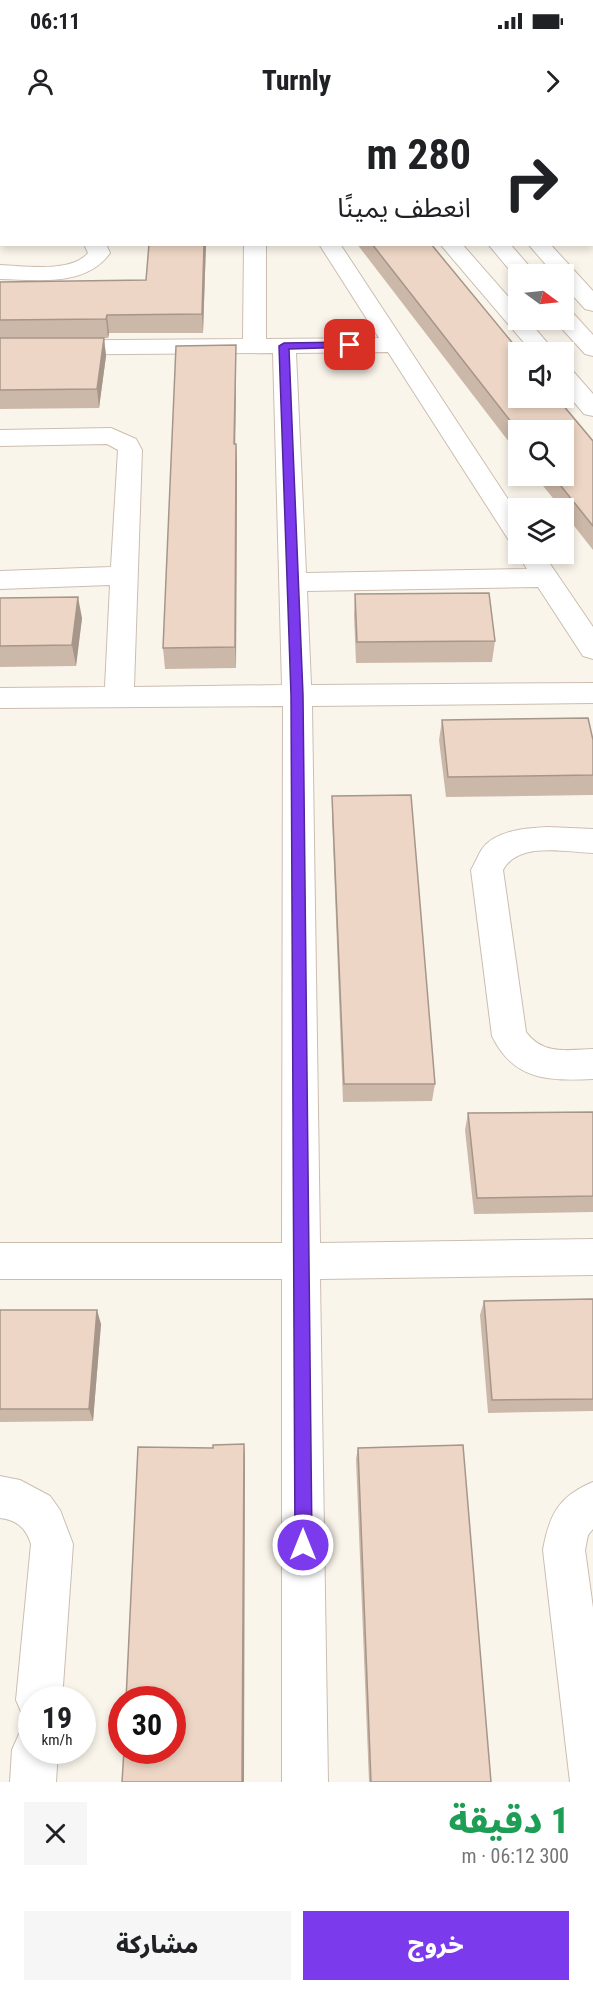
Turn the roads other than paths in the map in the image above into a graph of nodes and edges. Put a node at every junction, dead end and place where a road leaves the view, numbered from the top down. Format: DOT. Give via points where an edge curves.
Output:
graph roads {
  1 [pos="96,246"];
  2 [pos="255,246"];
  3 [pos="330,246"];
  4 [pos="452,246"];
  5 [pos="500,246"];
  6 [pos="540,246"];
  7 [pos="516,264"];
  8 [pos="0,272"];
  9 [pos="593,304"];
  10 [pos="574,328"];
  11 [pos="535,342"];
  12 [pos="394,345"];
  13 [pos="269,346"];
  14 [pos="0,348"];
  15 [pos="593,349"];
  16 [pos="574,387"];
  17 [pos="593,409"];
  18 [pos="0,438"];
  19 [pos="508,519"];
  20 [pos="537,564"];
  21 [pos="124,576"];
  22 [pos="547,578"];
  23 [pos="0,580"];
  24 [pos="292,582"];
  25 [pos="593,650"];
  26 [pos="593,693"];
  27 [pos="297,695"];
  28 [pos="119,697"];
  29 [pos="0,698"];
  30 [pos="593,841"];
  31 [pos="593,1064"];
  32 [pos="593,1257"];
  33 [pos="0,1261"];
  34 [pos="301,1261"];
  35 [pos="0,1497"];
  36 [pos="593,1503"];
  37 [pos="40,1686"];
  38 [pos="34,1764"];
  39 [pos="33,1782"];
  40 [pos="305,1782"];
  41 [pos="593,1782"];
  1 -- 8 [label="street" via="99,253 96,259 81,269"];
  2 -- 13 [label="street"];
  3 -- 12 [label="street"];
  4 -- 11 [label="street"];
  5 -- 7 [label="street"];
  6 -- 9 [label="street"];
  10 -- 15 [label="street"];
  12 -- 13 [label="street"];
  12 -- 19 [label="street"];
  13 -- 14 [label="street"];
  13 -- 24 [label="street"];
  16 -- 17 [label="street"];
  18 -- 21 [label="street" via="101,435 127,444 130,450"];
  20 -- 22 [label="street"];
  21 -- 23 [label="street"];
  21 -- 28 [label="street"];
  22 -- 24 [label="street"];
  22 -- 25 [label="street"];
  24 -- 27 [label="street"];
  26 -- 27 [label="street"];
  27 -- 28 [label="street"];
  27 -- 34 [label="street"];
  28 -- 29 [label="street"];
  30 -- 31 [label="street" via="514,842 495,853 487,870 509,1036 529,1059 544,1064"];
  32 -- 34 [label="street"];
  33 -- 34 [label="street"];
  34 -- 40 [label="street"];
  35 -- 37 [label="street" via="21,1500 36,1510 52,1544"];
  36 -- 41 [label="street" via="574,1518 564,1550"];
  38 -- 39 [label="street"];
}
